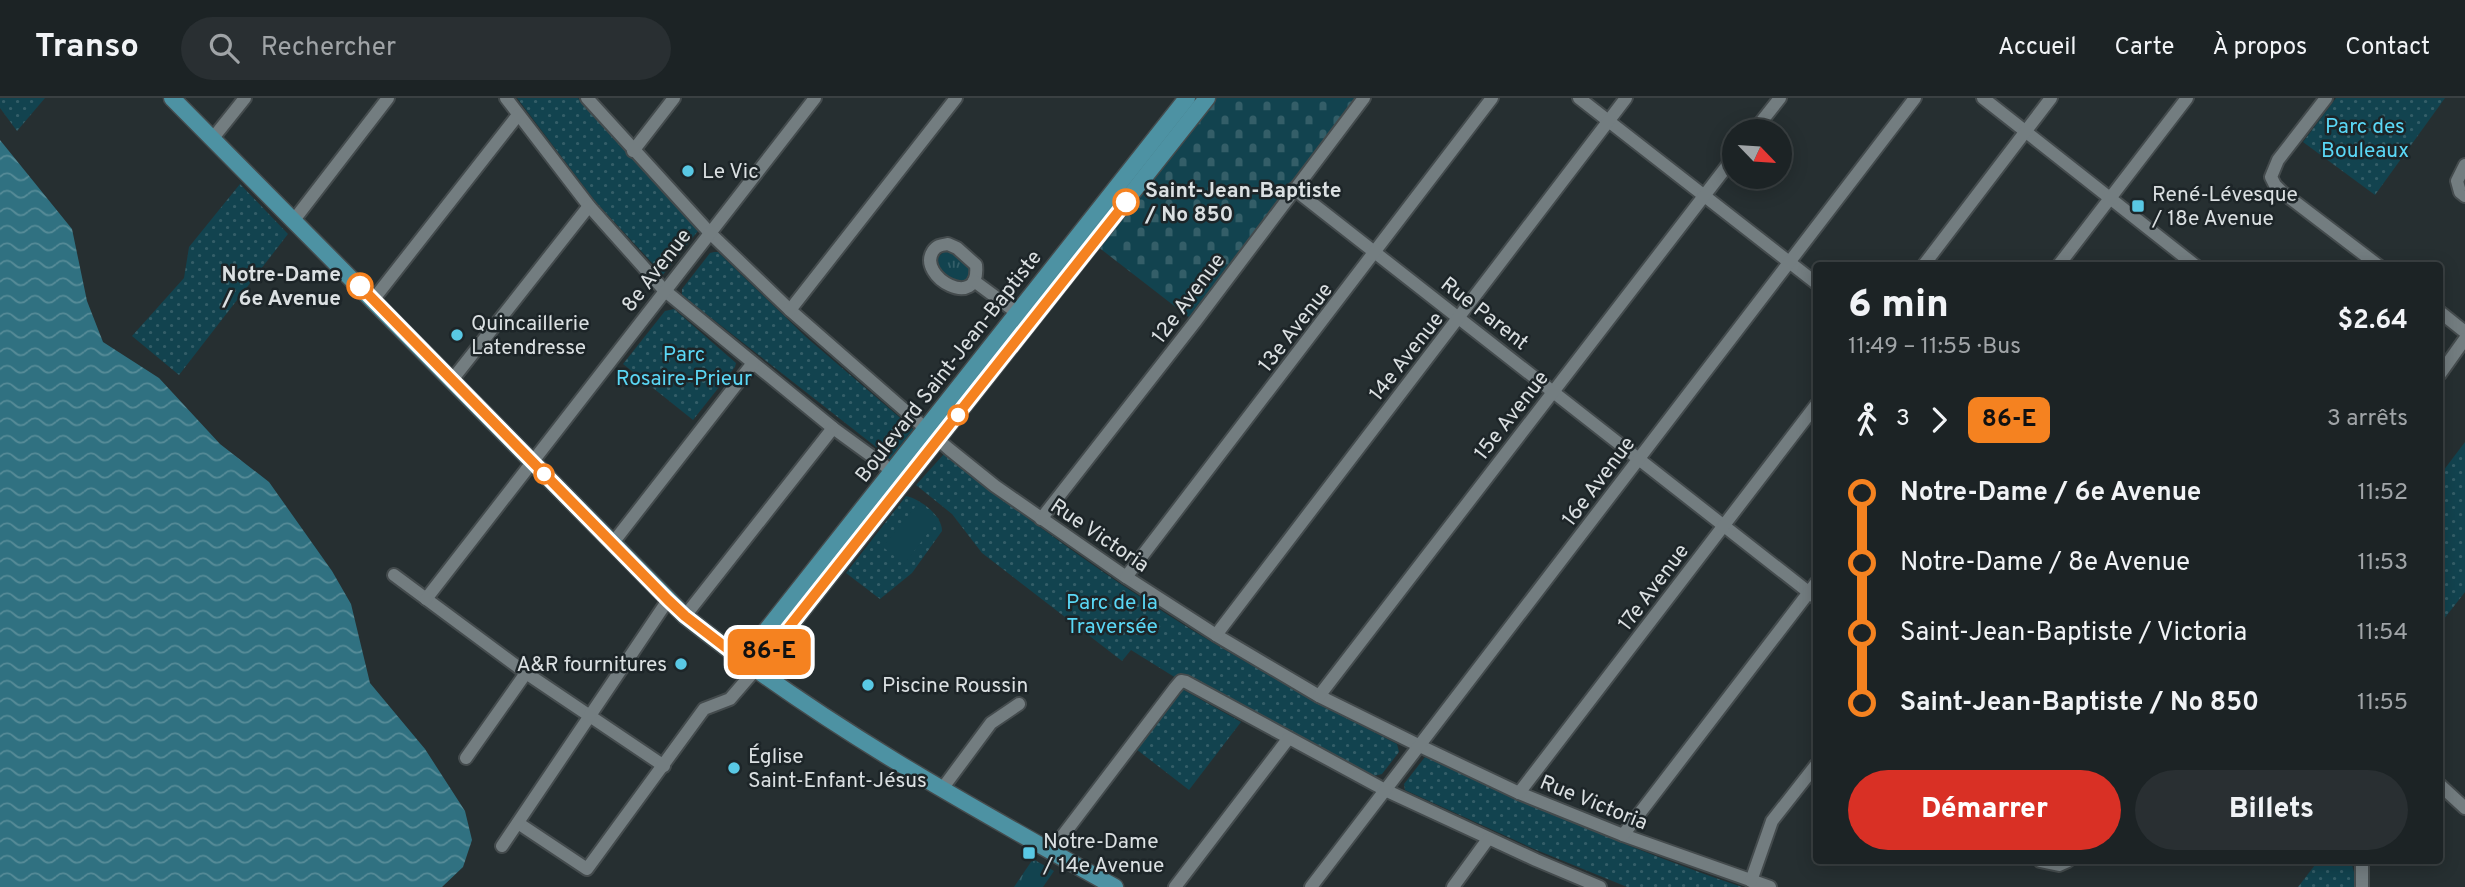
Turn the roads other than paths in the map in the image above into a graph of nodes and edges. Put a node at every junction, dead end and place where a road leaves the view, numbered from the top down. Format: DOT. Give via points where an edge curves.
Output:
graph roads {
  1 [pos="172,98"];
  2 [pos="245,98"];
  3 [pos="388,98"];
  4 [pos="506,98"];
  5 [pos="587,98"];
  6 [pos="674,98"];
  7 [pos="815,98"];
  8 [pos="956,98"];
  9 [pos="1187,98"];
  10 [pos="1207,98"];
  11 [pos="1364,98"];
  12 [pos="1492,98"];
  13 [pos="1579,98"];
  14 [pos="1626,98"];
  15 [pos="1780,98"];
  16 [pos="1915,98"];
  17 [pos="1983,98"];
  18 [pos="2051,98"];
  19 [pos="2187,98"];
  20 [pos="2326,98"];
  21 [pos="518,115"];
  22 [pos="1763,119"];
  23 [pos="1608,121"];
  24 [pos="2026,131"];
  25 [pos="213,138"];
  26 [pos="633,151"];
  27 [pos="2465,165"];
  28 [pos="1722,173"];
  29 [pos="1294,190"];
  30 [pos="1704,196"];
  31 [pos="2465,196"];
  32 [pos="2110,198"];
  33 [pos="589,206"];
  34 [pos="294,220"];
  35 [pos="710,233"];
  36 [pos="1376,252"];
  37 [pos="1790,262"];
  38 [pos="1926,262"];
  39 [pos="2062,262"];
  40 [pos="2191,262"];
  41 [pos="2374,262"];
  42 [pos="1064,267"];
  43 [pos="974,281"];
  44 [pos="1813,281"];
  45 [pos="664,290"];
  46 [pos="373,300"];
  47 [pos="790,310"];
  48 [pos="2443,314"];
  49 [pos="1460,317"];
  50 [pos="1024,318"];
  51 [pos="2465,332"];
  52 [pos="2465,339"];
  53 [pos="753,363"];
  54 [pos="2443,370"];
  55 [pos="452,380"];
  56 [pos="1554,392"];
  57 [pos="1813,409"];
  58 [pos="833,428"];
  59 [pos="932,435"];
  60 [pos="1639,458"];
  61 [pos="533,462"];
  62 [pos="892,471"];
  63 [pos="906,481"];
  64 [pos="1041,519"];
  65 [pos="1724,526"];
  66 [pos="612,544"];
  67 [pos="834,558"];
  68 [pos="394,575"];
  69 [pos="1126,577"];
  70 [pos="1813,590"];
  71 [pos="1813,592"];
  72 [pos="426,599"];
  73 [pos="668,600"];
  74 [pos="685,616"];
  75 [pos="1216,635"];
  76 [pos="749,665"];
  77 [pos="526,673"];
  78 [pos="1319,696"];
  79 [pos="1019,704"];
  80 [pos="590,716"];
  81 [pos="1288,739"];
  82 [pos="1420,746"];
  83 [pos="466,758"];
  84 [pos="663,766"];
  85 [pos="1813,769"];
  86 [pos="2443,788"];
  87 [pos="942,789"];
  88 [pos="1385,790"];
  89 [pos="1520,793"];
  90 [pos="2465,808"];
  91 [pos="518,822"];
  92 [pos="1623,835"];
  93 [pos="1488,839"];
  94 [pos="502,846"];
  95 [pos="1051,851"];
  96 [pos="2362,864"];
  97 [pos="1751,881"];
  98 [pos="1592,886"];
  99 [pos="1115,887"];
  100 [pos="1175,887"];
  101 [pos="1311,887"];
  102 [pos="1453,887"];
  103 [pos="1770,887"];
  104 [pos="2362,887"];
  1 -- 25 [label="main road"];
  2 -- 25 [label="street"];
  3 -- 34 [label="street"];
  4 -- 21 [label="street"];
  5 -- 26 [label="street, Rue Victoria"];
  6 -- 26 [label="street"];
  7 -- 35 [label="street, 8e Avenue"];
  8 -- 47 [label="street"];
  9 -- 42 [label="main road, Boulevard Saint-Jean-Baptiste"];
  10 -- 42 [label="main road, Boulevard Saint-Jean-Baptiste"];
  11 -- 29 [label="street, 12e Avenue"];
  12 -- 36 [label="street, 13e Avenue"];
  13 -- 23 [label="street"];
  14 -- 23 [label="street, 14e Avenue"];
  15 -- 22 [label="street"];
  16 -- 37 [label="street, 16e Avenue"];
  17 -- 24 [label="street"];
  18 -- 24 [label="street"];
  19 -- 32 [label="street"];
  20 -- 41 [label="street" via="2278,160 2271,177 2282,192"];
  21 -- 33 [label="street"];
  21 -- 46 [label="street"];
  23 -- 30 [label="street"];
  23 -- 49 [label="street, 14e Avenue"];
  24 -- 32 [label="street"];
  24 -- 38 [label="street"];
  25 -- 34 [label="main road"];
  26 -- 35 [label="street, Rue Victoria"];
  27 -- 31 [label="street" via="2457,181"];
  28 -- 30 [label="street, 15e Avenue"];
  29 -- 36 [label="street, Rue Parent"];
  29 -- 64 [label="street, 12e Avenue"];
  30 -- 37 [label="street"];
  30 -- 56 [label="street, 15e Avenue"];
  32 -- 39 [label="street"];
  32 -- 40 [label="street"];
  33 -- 45 [label="street"];
  33 -- 55 [label="street"];
  34 -- 46 [label="main road"];
  35 -- 45 [label="street, 8e Avenue"];
  35 -- 47 [label="street, Rue Victoria"];
  36 -- 49 [label="street, Rue Parent"];
  36 -- 69 [label="street, 13e Avenue"];
  37 -- 44 [label="street"];
  37 -- 60 [label="street, 16e Avenue"];
  42 -- 50 [label="main road, Boulevard Saint-Jean-Baptiste"];
  43 -- 50 [label="street"];
  45 -- 53 [label="street"];
  45 -- 61 [label="street, 8e Avenue"];
  46 -- 55 [label="main road"];
  47 -- 59 [label="street, Rue Victoria"];
  48 -- 51 [label="street"];
  49 -- 56 [label="street, Rue Parent"];
  49 -- 75 [label="street, 14e Avenue"];
  50 -- 59 [label="main road, Boulevard Saint-Jean-Baptiste"];
  52 -- 54 [label="street"];
  53 -- 58 [label="street"];
  53 -- 66 [label="street"];
  55 -- 61 [label="main road"];
  56 -- 60 [label="street, Rue Parent"];
  56 -- 78 [label="street, 15e Avenue"];
  57 -- 65 [label="street, 17e Avenue"];
  58 -- 62 [label="street"];
  58 -- 74 [label="street"];
  59 -- 62 [label="main road, Boulevard Saint-Jean-Baptiste"];
  59 -- 63 [label="main road, Boulevard Saint-Jean-Baptiste"];
  59 -- 64 [label="street, Rue Victoria"];
  60 -- 65 [label="street, Rue Parent"];
  60 -- 82 [label="street, 16e Avenue"];
  61 -- 66 [label="main road"];
  61 -- 72 [label="street, 8e Avenue"];
  62 -- 63 [label="street"];
  62 -- 67 [label="main road, Boulevard Saint-Jean-Baptiste"];
  63 -- 67 [label="main road, Boulevard Saint-Jean-Baptiste"];
  64 -- 69 [label="street, Rue Victoria"];
  65 -- 70 [label="street, Rue Parent"];
  65 -- 89 [label="street, 17e Avenue"];
  66 -- 73 [label="main road"];
  67 -- 76 [label="main road, Boulevard Saint-Jean-Baptiste"];
  68 -- 72 [label="street"];
  69 -- 75 [label="street, Rue Victoria"];
  71 -- 92 [label="street"];
  72 -- 77 [label="street"];
  73 -- 74 [label="main road"];
  73 -- 80 [label="street"];
  74 -- 76 [label="main road"];
  75 -- 78 [label="street, Rue Victoria"];
  76 -- 84 [label="street, Boulevard Saint-Jean-Baptiste" via="739,691 704,709"];
  76 -- 87 [label="main road"];
  77 -- 80 [label="street"];
  77 -- 83 [label="street"];
  78 -- 82 [label="street, Rue Victoria"];
  79 -- 87 [label="street" via="991,723"];
  80 -- 84 [label="street"];
  80 -- 91 [label="street"];
  81 -- 88 [label="street"];
  81 -- 95 [label="street" via="1181,681"];
  81 -- 100 [label="street"];
  82 -- 88 [label="street, 16e Avenue"];
  82 -- 89 [label="street, Rue Victoria"];
  84 -- 91 [label="street, Boulevard Saint-Jean-Baptiste" via="587,869"];
  85 -- 97 [label="street" via="1772,821"];
  86 -- 90 [label="street"];
  87 -- 95 [label="main road"];
  88 -- 93 [label="street"];
  88 -- 101 [label="street, 16e Avenue"];
  89 -- 92 [label="street, Rue Victoria"];
  91 -- 94 [label="street"];
  92 -- 97 [label="street, Rue Victoria"];
  93 -- 98 [label="street"];
  93 -- 102 [label="street"];
  95 -- 99 [label="main road"];
  96 -- 104 [label="street"];
  97 -- 103 [label="street, Rue Victoria"];
}
